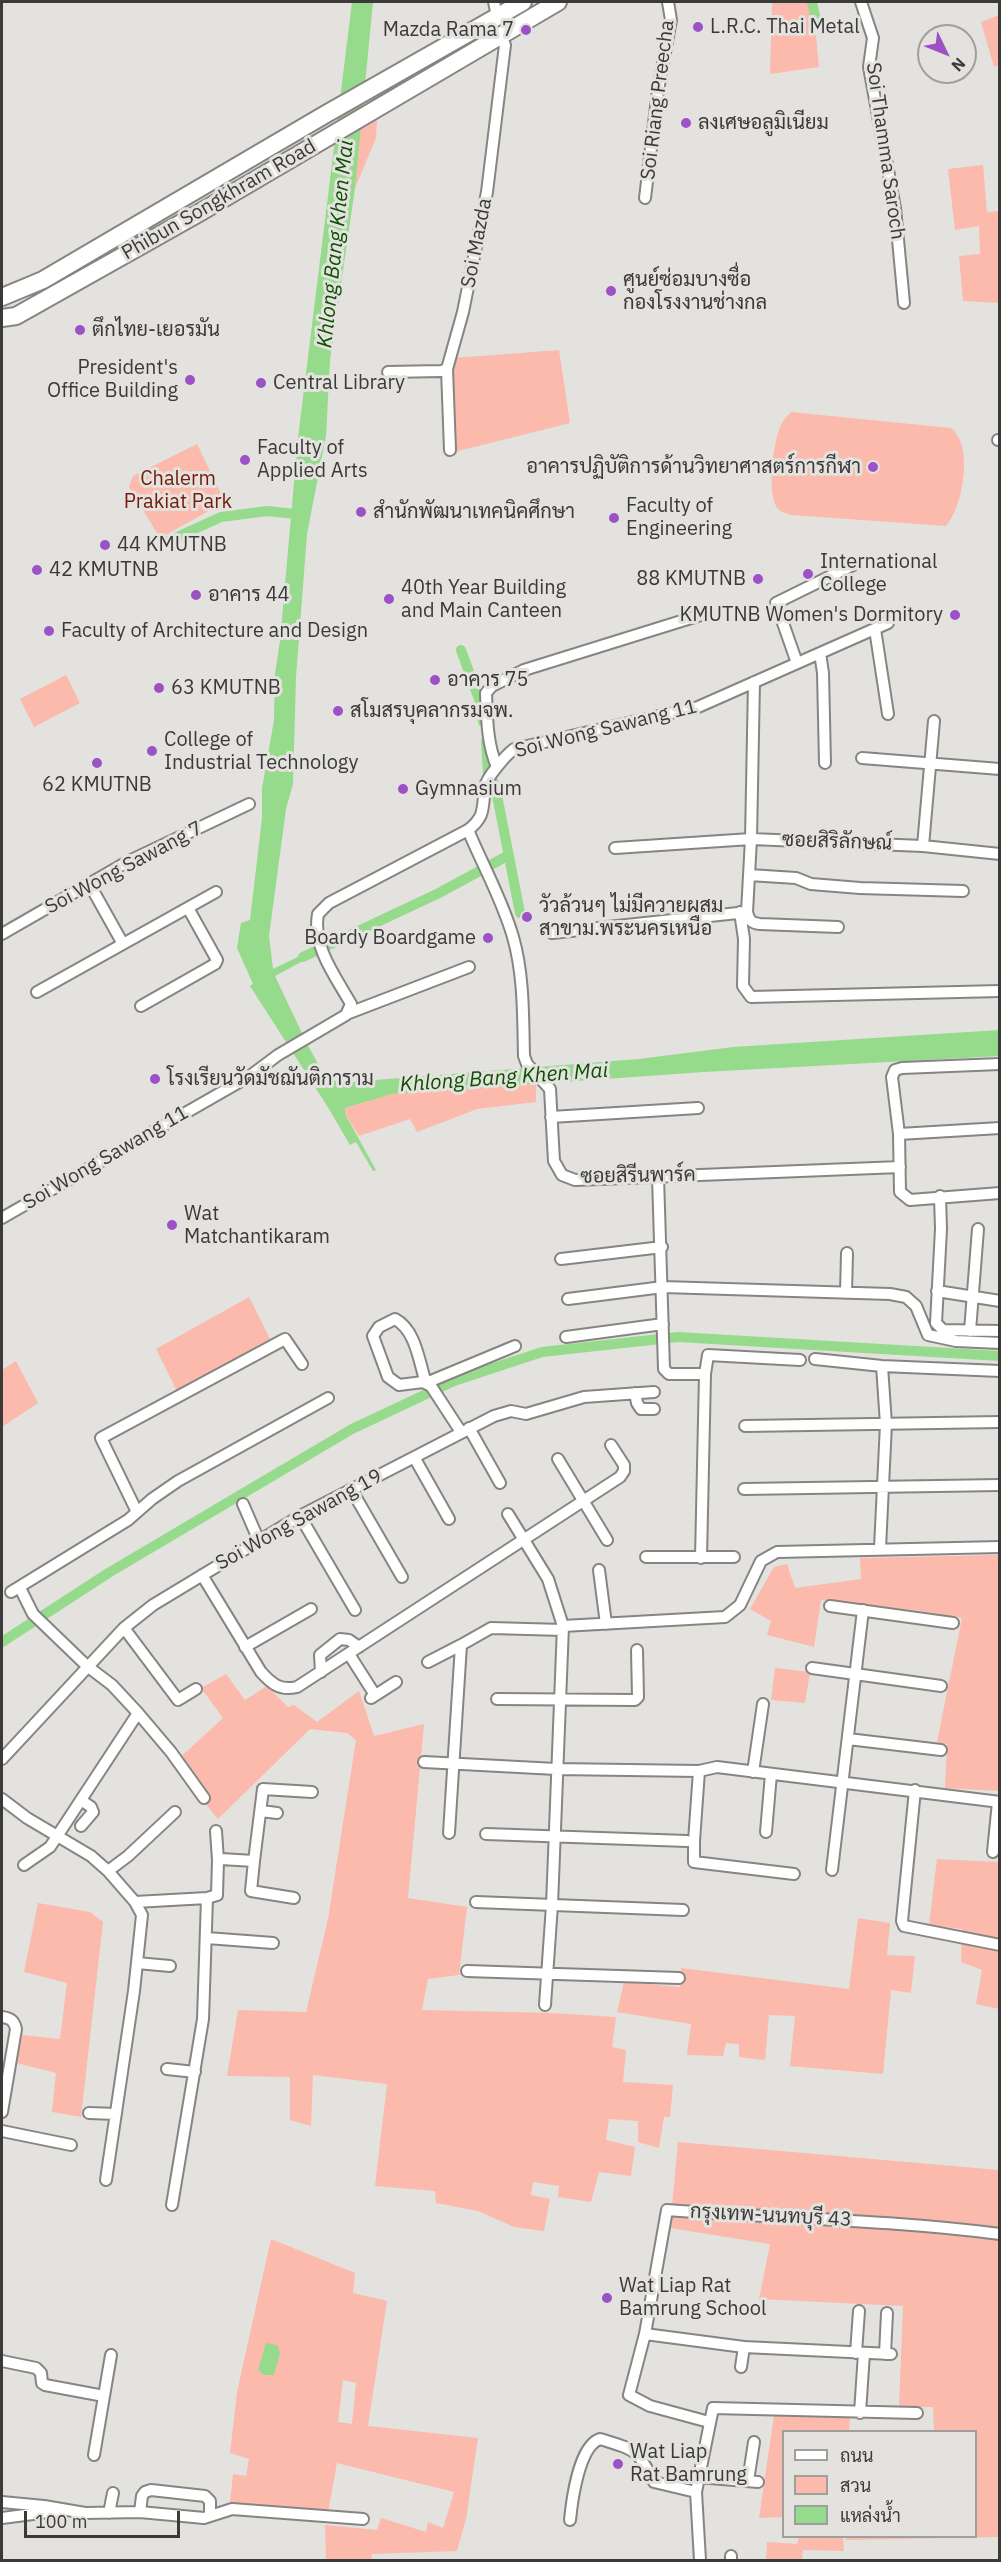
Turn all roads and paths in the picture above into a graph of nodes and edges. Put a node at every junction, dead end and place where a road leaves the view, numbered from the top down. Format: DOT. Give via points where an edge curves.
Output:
graph roads {
  1 [pos="523,2"];
  2 [pos="558,2"];
  3 [pos="668,2"];
  4 [pos="861,2"];
  5 [pos="495,9"];
  6 [pos="500,36"];
  7 [pos="645,198"];
  8 [pos="2,297"];
  9 [pos="904,303"];
  10 [pos="6,319"];
  11 [pos="447,369"];
  12 [pos="388,372"];
  13 [pos="450,450"];
  14 [pos="853,565"];
  15 [pos="704,614"];
  16 [pos="888,623"];
  17 [pos="875,629"];
  18 [pos="819,653"];
  19 [pos="797,663"];
  20 [pos="754,682"];
  21 [pos="888,714"];
  22 [pos="934,721"];
  23 [pos="862,758"];
  24 [pos="825,763"];
  25 [pos="929,763"];
  26 [pos="999,769"];
  27 [pos="492,775"];
  28 [pos="249,804"];
  29 [pos="468,830"];
  30 [pos="751,839"];
  31 [pos="923,846"];
  32 [pos="615,848"];
  33 [pos="999,854"];
  34 [pos="749,875"];
  35 [pos="90,885"];
  36 [pos="963,891"];
  37 [pos="216,892"];
  38 [pos="188,908"];
  39 [pos="744,912"];
  40 [pos="838,927"];
  41 [pos="552,933"];
  42 [pos="2,934"];
  43 [pos="123,944"];
  44 [pos="469,967"];
  45 [pos="999,991"];
  46 [pos="38,992"];
  47 [pos="141,1006"];
  48 [pos="349,1013"];
  49 [pos="999,1064"];
  50 [pos="698,1108"];
  51 [pos="551,1117"];
  52 [pos="999,1128"];
  53 [pos="900,1134"];
  54 [pos="900,1167"];
  55 [pos="658,1176"];
  56 [pos="999,1193"];
  57 [pos="940,1196"];
  58 [pos="2,1218"];
  59 [pos="978,1230"];
  60 [pos="662,1247"];
  61 [pos="847,1253"];
  62 [pos="561,1258"];
  63 [pos="663,1287"];
  64 [pos="938,1291"];
  65 [pos="846,1293"];
  66 [pos="973,1297"];
  67 [pos="568,1299"];
  68 [pos="999,1301"];
  69 [pos="663,1324"];
  70 [pos="970,1331"];
  71 [pos="999,1331"];
  72 [pos="566,1336"];
  73 [pos="999,1343"];
  74 [pos="515,1346"];
  75 [pos="814,1359"];
  76 [pos="800,1360"];
  77 [pos="302,1364"];
  78 [pos="882,1366"];
  79 [pos="999,1371"];
  80 [pos="705,1374"];
  81 [pos="426,1383"];
  82 [pos="654,1392"];
  83 [pos="635,1393"];
  84 [pos="328,1398"];
  85 [pos="654,1409"];
  86 [pos="999,1422"];
  87 [pos="886,1424"];
  88 [pos="745,1426"];
  89 [pos="465,1430"];
  90 [pos="611,1445"];
  91 [pos="414,1457"];
  92 [pos="558,1459"];
  93 [pos="500,1483"];
  94 [pos="999,1485"];
  95 [pos="885,1487"];
  96 [pos="351,1489"];
  97 [pos="744,1489"];
  98 [pos="583,1501"];
  99 [pos="243,1504"];
  100 [pos="137,1512"];
  101 [pos="508,1514"];
  102 [pos="300,1516"];
  103 [pos="449,1520"];
  104 [pos="524,1539"];
  105 [pos="607,1540"];
  106 [pos="259,1541"];
  107 [pos="999,1547"];
  108 [pos="880,1548"];
  109 [pos="646,1557"];
  110 [pos="734,1557"];
  111 [pos="701,1558"];
  112 [pos="599,1569"];
  113 [pos="202,1575"];
  114 [pos="402,1577"];
  115 [pos="830,1606"];
  116 [pos="311,1609"];
  117 [pos="355,1610"];
  118 [pos="863,1610"];
  119 [pos="953,1623"];
  120 [pos="606,1624"];
  121 [pos="124,1628"];
  122 [pos="563,1628"];
  123 [pos="461,1645"];
  124 [pos="245,1647"];
  125 [pos="359,1647"];
  126 [pos="637,1650"];
  127 [pos="349,1654"];
  128 [pos="428,1662"];
  129 [pos="87,1666"];
  130 [pos="812,1668"];
  131 [pos="321,1672"];
  132 [pos="856,1674"];
  133 [pos="396,1682"];
  134 [pos="941,1686"];
  135 [pos="196,1689"];
  136 [pos="497,1698"];
  137 [pos="558,1699"];
  138 [pos="763,1704"];
  139 [pos="138,1713"];
  140 [pos="848,1739"];
  141 [pos="941,1750"];
  142 [pos="2,1759"];
  143 [pos="424,1762"];
  144 [pos="454,1763"];
  145 [pos="556,1768"];
  146 [pos="699,1771"];
  147 [pos="753,1772"];
  148 [pos="771,1774"];
  149 [pos="843,1782"];
  150 [pos="915,1790"];
  151 [pos="312,1792"];
  152 [pos="204,1798"];
  153 [pos="2,1799"];
  154 [pos="81,1800"];
  155 [pos="999,1802"];
  156 [pos="261,1811"];
  157 [pos="175,1812"];
  158 [pos="277,1813"];
  159 [pos="81,1826"];
  160 [pos="216,1831"];
  161 [pos="766,1832"];
  162 [pos="449,1833"];
  163 [pos="486,1834"];
  164 [pos="57,1835"];
  165 [pos="554,1836"];
  166 [pos="687,1841"];
  167 [pos="993,1852"];
  168 [pos="218,1860"];
  169 [pos="254,1861"];
  170 [pos="24,1865"];
  171 [pos="832,1870"];
  172 [pos="108,1871"];
  173 [pos="794,1874"];
  174 [pos="207,1898"];
  175 [pos="294,1898"];
  176 [pos="135,1902"];
  177 [pos="476,1902"];
  178 [pos="552,1905"];
  179 [pos="683,1910"];
  180 [pos="207,1938"];
  181 [pos="273,1943"];
  182 [pos="999,1945"];
  183 [pos="137,1963"];
  184 [pos="170,1966"];
  185 [pos="467,1971"];
  186 [pos="547,1974"];
  187 [pos="679,1978"];
  188 [pos="545,2005"];
  189 [pos="2,2017"];
  190 [pos="167,2069"];
  191 [pos="195,2072"];
  192 [pos="2,2112"];
  193 [pos="89,2113"];
  194 [pos="116,2115"];
  195 [pos="2,2131"];
  196 [pos="71,2145"];
  197 [pos="106,2180"];
  198 [pos="172,2205"];
  199 [pos="999,2234"];
  200 [pos="859,2311"];
  201 [pos="887,2313"];
  202 [pos="645,2334"];
  203 [pos="744,2347"];
  204 [pos="860,2353"];
  205 [pos="111,2355"];
  206 [pos="2,2361"];
  207 [pos="741,2367"];
  208 [pos="104,2396"];
  209 [pos="860,2413"];
  210 [pos="917,2413"];
  211 [pos="709,2422"];
  212 [pos="754,2442"];
  213 [pos="94,2455"];
  214 [pos="698,2477"];
  215 [pos="696,2492"];
  216 [pos="113,2493"];
  217 [pos="2,2502"];
  218 [pos="62,2511"];
  219 [pos="140,2512"];
  220 [pos="109,2513"];
  221 [pos="210,2514"];
  222 [pos="2,2518"];
  223 [pos="363,2519"];
  224 [pos="570,2520"];
  225 [pos="700,2560"];
  1 -- 5 [label="main road, Phibun Songkhram Road"];
  2 -- 6 [label="main road, Phibun Songkhram Road"];
  3 -- 7 [label="street, Soi Riang Preecha" via="671,20"];
  4 -- 9 [label="street, Soi Thamma Saroch" via="873,38 869,67 895,208"];
  5 -- 8 [label="main road, Phibun Songkhram Road" via="377,84 43,280"];
  6 -- 10 [label="main road, Phibun Songkhram Road" via="189,219"];
  6 -- 11 [label="street, Soi Mazda" via="504,45 488,188 463,312"];
  11 -- 12 [label="street"];
  11 -- 13 [label="street, Soi Mazda"];
  14 -- 19 [label="street" via="776,603"];
  15 -- 27 [label="street" via="524,670 492,686 486,693"];
  16 -- 17 [label="street, Soi Wong Sawang 11"];
  17 -- 18 [label="street, Soi Wong Sawang 11"];
  17 -- 21 [label="street"];
  18 -- 19 [label="street, Soi Wong Sawang 11"];
  18 -- 24 [label="street"];
  19 -- 20 [label="street, Soi Wong Sawang 11"];
  20 -- 27 [label="street, Soi Wong Sawang 11" via="690,709 514,748"];
  20 -- 30 [label="street"];
  22 -- 25 [label="street"];
  23 -- 25 [label="street"];
  25 -- 26 [label="street"];
  25 -- 31 [label="street"];
  27 -- 29 [label="street" via="483,812"];
  28 -- 35 [label="street, Soi Wong Sawang 7" via="154,848"];
  29 -- 48 [label="street" via="322,908 316,921 321,949 351,1004"];
  29 -- 51 [label="street, ซอยสิรีนพาร์ค" via="513,935 523,1000 524,1056 550,1089"];
  30 -- 31 [label="street, ซอยสิริลักษณ์"];
  30 -- 32 [label="street, ซอยสิริลักษณ์"];
  30 -- 34 [label="street"];
  31 -- 33 [label="street, ซอยสิริลักษณ์"];
  34 -- 36 [label="street" via="860,888"];
  34 -- 39 [label="street"];
  35 -- 42 [label="street, Soi Wong Sawang 7"];
  35 -- 43 [label="street"];
  37 -- 38 [label="street"];
  38 -- 43 [label="street"];
  38 -- 47 [label="street" via="217,960"];
  39 -- 40 [label="street" via="755,924"];
  39 -- 41 [label="street"];
  39 -- 45 [label="street" via="742,986 751,997"];
  43 -- 46 [label="street"];
  44 -- 48 [label="street, Soi Wong Sawang 11"];
  48 -- 58 [label="street, Soi Wong Sawang 11" via="250,1076"];
  49 -- 53 [label="street" via="895,1070 892,1077"];
  50 -- 51 [label="street"];
  51 -- 55 [label="street, ซอยสิรีนพาร์ค" via="554,1161 562,1175 575,1180"];
  52 -- 53 [label="street"];
  53 -- 54 [label="street"];
  54 -- 55 [label="street, ซอยสิรีนพาร์ค"];
  54 -- 57 [label="street" via="900,1192 904,1197 910,1200"];
  55 -- 60 [label="street"];
  56 -- 57 [label="street"];
  57 -- 64 [label="street"];
  59 -- 66 [label="street"];
  60 -- 62 [label="street"];
  60 -- 63 [label="street"];
  61 -- 65 [label="street"];
  63 -- 65 [label="street"];
  63 -- 67 [label="street"];
  63 -- 69 [label="street"];
  64 -- 66 [label="street"];
  64 -- 70 [label="street" via="937,1325 942,1330"];
  65 -- 73 [label="street" via="906,1297 916,1306 928,1335"];
  66 -- 68 [label="street"];
  66 -- 70 [label="street"];
  69 -- 72 [label="street"];
  69 -- 80 [label="street" via="666,1372"];
  70 -- 71 [label="street"];
  74 -- 81 [label="street"];
  75 -- 78 [label="street"];
  76 -- 80 [label="street" via="711,1354"];
  77 -- 100 [label="street" via="285,1339 101,1438"];
  78 -- 79 [label="street"];
  78 -- 87 [label="street"];
  80 -- 111 [label="street"];
  81 -- 81 [label="street" via="399,1385 387,1377 373,1336 379,1327 395,1319 403,1323"];
  81 -- 89 [label="street"];
  82 -- 83 [label="street, Soi Wong Sawang 19"];
  83 -- 85 [label="street" via="641,1408"];
  83 -- 89 [label="street, Soi Wong Sawang 19" via="584,1397 526,1414 511,1411"];
  84 -- 100 [label="street" via="178,1481"];
  86 -- 87 [label="street"];
  87 -- 88 [label="street"];
  87 -- 95 [label="street"];
  89 -- 91 [label="street, Soi Wong Sawang 19"];
  89 -- 93 [label="street"];
  90 -- 98 [label="street" via="624,1471"];
  91 -- 96 [label="street, Soi Wong Sawang 19"];
  91 -- 103 [label="street"];
  92 -- 98 [label="street"];
  94 -- 95 [label="street"];
  95 -- 97 [label="street"];
  95 -- 108 [label="street"];
  96 -- 102 [label="street, Soi Wong Sawang 19"];
  96 -- 114 [label="street"];
  98 -- 104 [label="street"];
  98 -- 105 [label="street"];
  99 -- 106 [label="street"];
  100 -- 129 [label="street" via="15,1590 37,1618"];
  101 -- 104 [label="street"];
  102 -- 106 [label="street, Soi Wong Sawang 19"];
  102 -- 117 [label="street"];
  104 -- 122 [label="street" via="548,1579"];
  104 -- 125 [label="street"];
  106 -- 113 [label="street, Soi Wong Sawang 19"];
  107 -- 108 [label="street"];
  108 -- 120 [label="street" via="777,1552 761,1561 740,1605 725,1617"];
  109 -- 111 [label="street"];
  110 -- 111 [label="street"];
  112 -- 120 [label="street"];
  113 -- 121 [label="street, Soi Wong Sawang 19"];
  113 -- 124 [label="street"];
  115 -- 118 [label="street"];
  116 -- 124 [label="street"];
  118 -- 119 [label="street"];
  118 -- 132 [label="street"];
  120 -- 122 [label="street"];
  121 -- 129 [label="street, Soi Wong Sawang 19"];
  121 -- 135 [label="street" via="178,1700"];
  122 -- 123 [label="street" via="491,1628"];
  122 -- 137 [label="street"];
  123 -- 128 [label="street"];
  123 -- 144 [label="street"];
  124 -- 131 [label="street" via="273,1685 286,1690"];
  125 -- 127 [label="street"];
  125 -- 131 [label="street" via="340,1639 320,1655"];
  126 -- 137 [label="street" via="635,1700"];
  127 -- 131 [label="street"];
  127 -- 133 [label="street" via="372,1697"];
  129 -- 139 [label="street"];
  129 -- 142 [label="street, Soi Wong Sawang 19"];
  130 -- 132 [label="street"];
  132 -- 134 [label="street"];
  132 -- 140 [label="street"];
  136 -- 137 [label="street"];
  137 -- 145 [label="street"];
  138 -- 147 [label="street"];
  139 -- 152 [label="street"];
  139 -- 154 [label="street"];
  140 -- 141 [label="street"];
  140 -- 149 [label="street"];
  143 -- 144 [label="street"];
  144 -- 145 [label="street"];
  144 -- 162 [label="street"];
  145 -- 146 [label="street"];
  145 -- 165 [label="street"];
  146 -- 147 [label="street" via="717,1767"];
  146 -- 173 [label="street" via="694,1862"];
  147 -- 148 [label="street"];
  148 -- 149 [label="street"];
  148 -- 161 [label="street"];
  149 -- 150 [label="street"];
  149 -- 171 [label="street"];
  150 -- 155 [label="street"];
  150 -- 182 [label="street" via="904,1926"];
  151 -- 156 [label="street" via="264,1788"];
  153 -- 164 [label="street"];
  154 -- 159 [label="street" via="93,1812"];
  154 -- 164 [label="street"];
  155 -- 167 [label="street"];
  156 -- 158 [label="street"];
  156 -- 169 [label="street"];
  157 -- 172 [label="street"];
  160 -- 168 [label="street"];
  163 -- 165 [label="street"];
  164 -- 170 [label="street" via="50,1846"];
  164 -- 172 [label="street"];
  165 -- 166 [label="street"];
  165 -- 178 [label="street"];
  168 -- 169 [label="street"];
  168 -- 174 [label="street" via="217,1895"];
  169 -- 175 [label="street" via="251,1891"];
  172 -- 176 [label="street"];
  174 -- 176 [label="street"];
  174 -- 180 [label="street"];
  176 -- 183 [label="street" via="142,1915"];
  177 -- 178 [label="street"];
  178 -- 179 [label="street"];
  178 -- 186 [label="street"];
  180 -- 181 [label="street"];
  180 -- 191 [label="street" via="203,2019"];
  183 -- 184 [label="street"];
  183 -- 194 [label="street"];
  185 -- 186 [label="street"];
  186 -- 187 [label="street"];
  186 -- 188 [label="street"];
  189 -- 192 [label="street" via="10,2018 16,2029"];
  190 -- 191 [label="street"];
  191 -- 198 [label="street"];
  193 -- 194 [label="street"];
  194 -- 197 [label="street"];
  195 -- 196 [label="street"];
  199 -- 202 [label="street, กรุงเทพ-นนทบุรี 43" via="832,2218 667,2210"];
  200 -- 204 [label="street"];
  201 -- 204 [label="street" via="888,2354"];
  202 -- 203 [label="street"];
  202 -- 211 [label="street" via="629,2395 650,2406"];
  203 -- 204 [label="street"];
  203 -- 207 [label="street"];
  204 -- 209 [label="street"];
  205 -- 208 [label="street"];
  206 -- 208 [label="street" via="36,2368 45,2385"];
  208 -- 213 [label="street"];
  209 -- 210 [label="street"];
  209 -- 211 [label="street" via="715,2408"];
  211 -- 214 [label="street"];
  212 -- 214 [label="street" via="753,2482"];
  214 -- 215 [label="street"];
  215 -- 224 [label="street" via="654,2482 633,2449 600,2439 588,2449 577,2479"];
  215 -- 225 [label="street"];
  216 -- 220 [label="street"];
  217 -- 218 [label="street" via="44,2505"];
  218 -- 220 [label="street"];
  218 -- 222 [label="street"];
  219 -- 220 [label="street"];
  219 -- 221 [label="street" via="204,2518"];
  219 -- 221 [label="street" via="142,2496 151,2490 205,2496 210,2500"];
  221 -- 223 [label="street" via="232,2510"];
}
